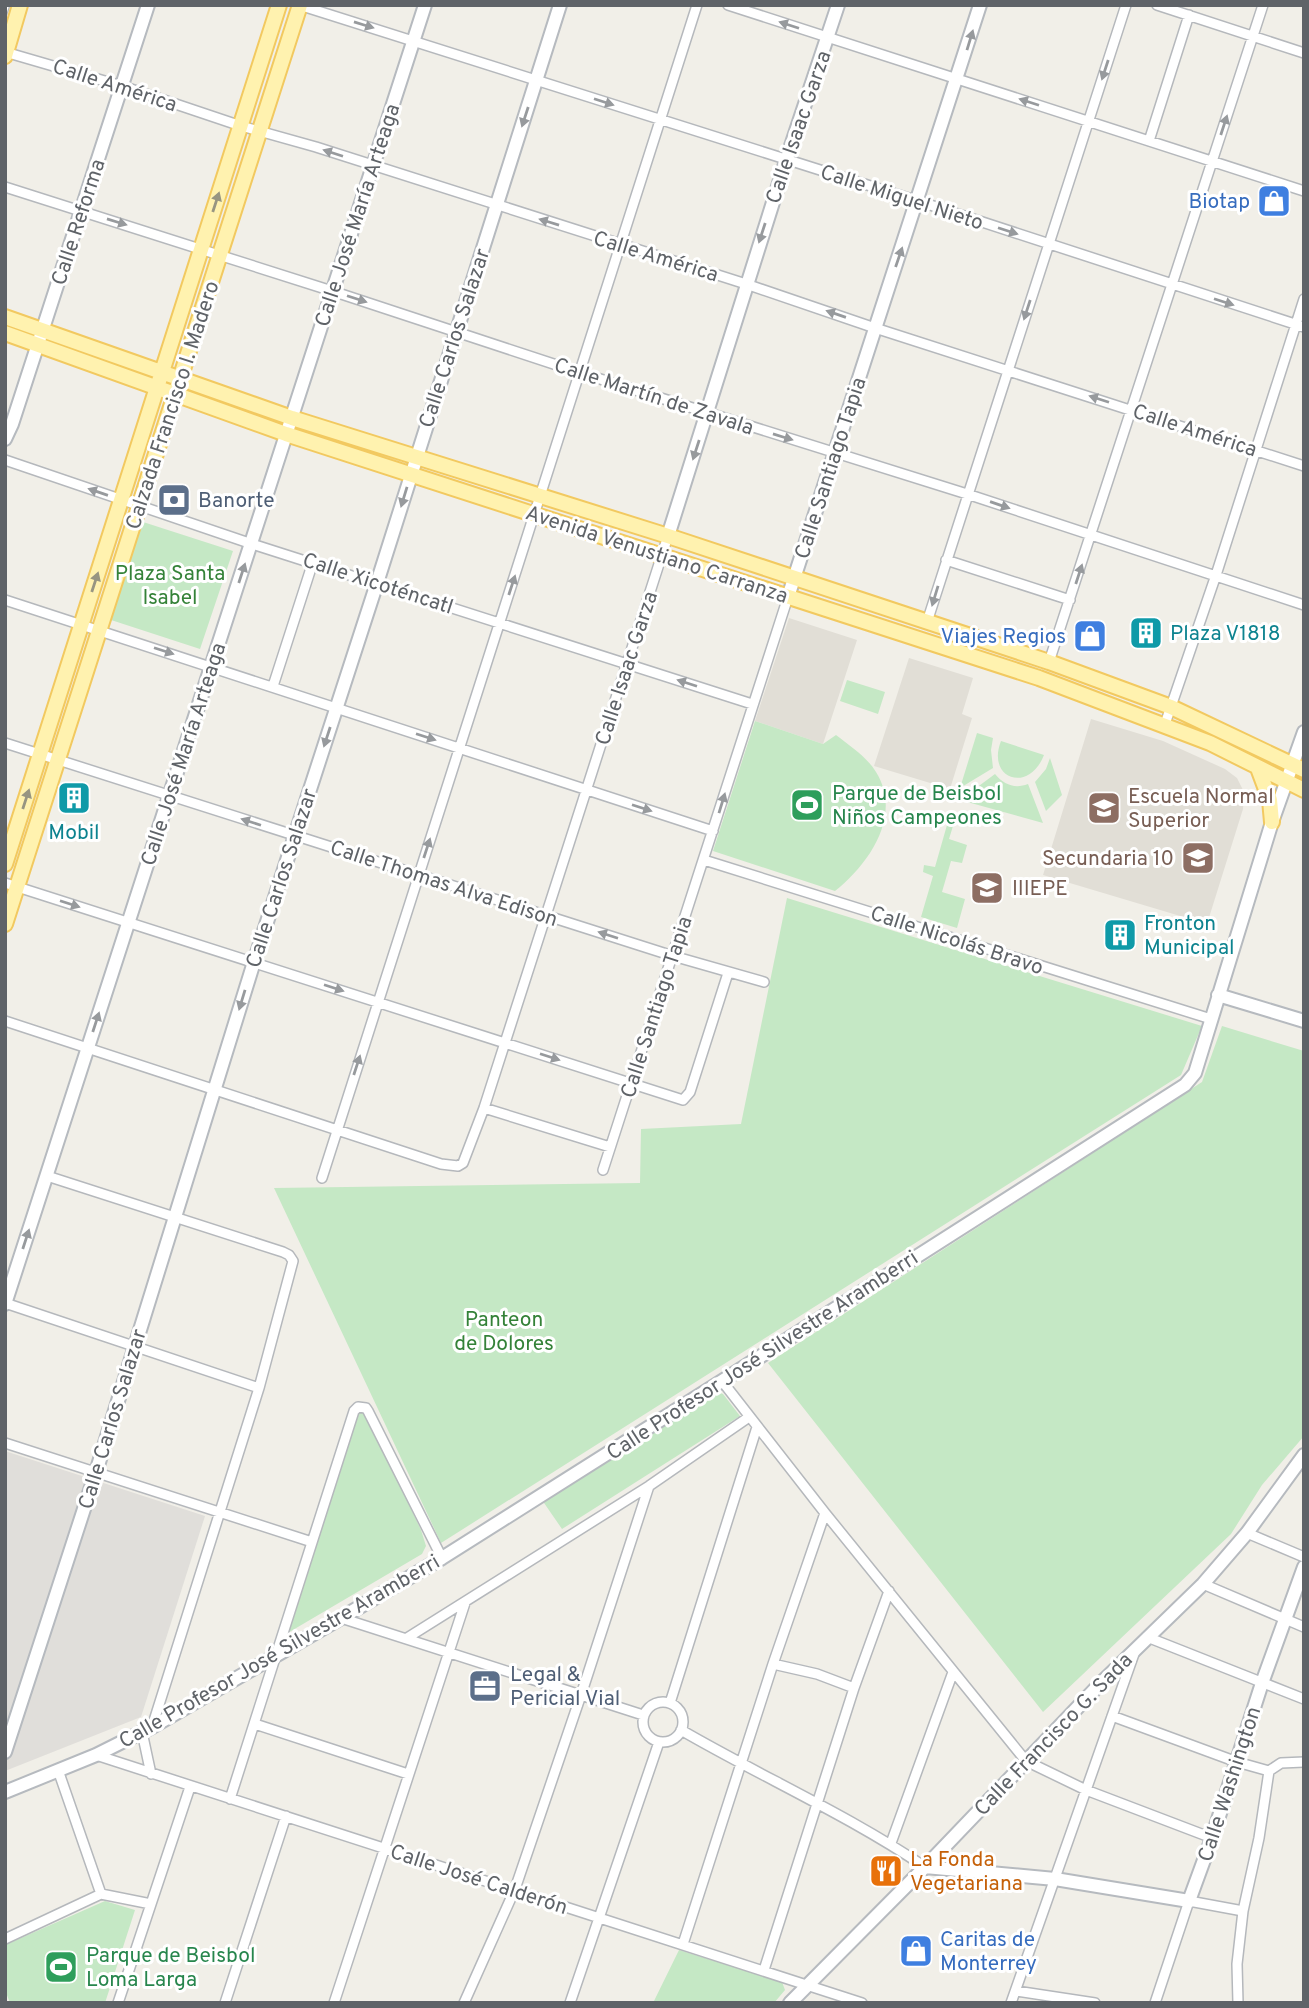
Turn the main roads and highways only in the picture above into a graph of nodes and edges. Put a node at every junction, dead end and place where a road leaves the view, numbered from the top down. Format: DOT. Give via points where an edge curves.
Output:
graph roads {
  1 [pos="20,5"];
  2 [pos="279,5"];
  3 [pos="299,5"];
  4 [pos="6,53"];
  5 [pos="5,317"];
  6 [pos="5,333"];
  7 [pos="40,337"];
  8 [pos="162,372"];
  9 [pos="180,378"];
  10 [pos="157,387"];
  11 [pos="175,394"];
  12 [pos="1258,768"];
  13 [pos="1298,768"];
  14 [pos="1304,790"];
  15 [pos="1272,822"];
  16 [pos="5,864"];
  17 [pos="11,885"];
  18 [pos="5,924"];
  1 -- 4 [label="main road"];
  8 -- 2 [label="main road, Calzada Francisco I. Madero, one-way"];
  3 -- 9 [label="main road, Calzada Francisco I. Madero"];
  5 -- 7 [label="main road, Avenida Venustiano Carranza"];
  6 -- 7 [label="main road, Avenida Venustiano Carranza"];
  7 -- 8 [label="main road, Avenida Venustiano Carranza"];
  7 -- 10 [label="main road, Avenida Venustiano Carranza"];
  8 -- 9 [label="main road, Avenida Venustiano Carranza"];
  8 -- 10 [label="main road, Calzada Francisco I. Madero"];
  9 -- 11 [label="main road, Calzada Francisco I. Madero"];
  9 -- 13 [label="main road, Avenida Venustiano Carranza" via="416,459 1049,662 1171,707"];
  10 -- 11 [label="main road, Avenida Venustiano Carranza"];
  16 -- 10 [label="main road, Calzada Francisco I. Madero, one-way"];
  11 -- 12 [label="main road, Avenida Venustiano Carranza" via="972,655 1165,724"];
  11 -- 17 [label="main road, Calzada Francisco I. Madero" via="58,760"];
  12 -- 14 [label="main road, Avenida Venustiano Carranza"];
  12 -- 15 [label="main road" via="1270,800"];
  17 -- 18 [label="main road, Calzada Francisco I. Madero"];
}
